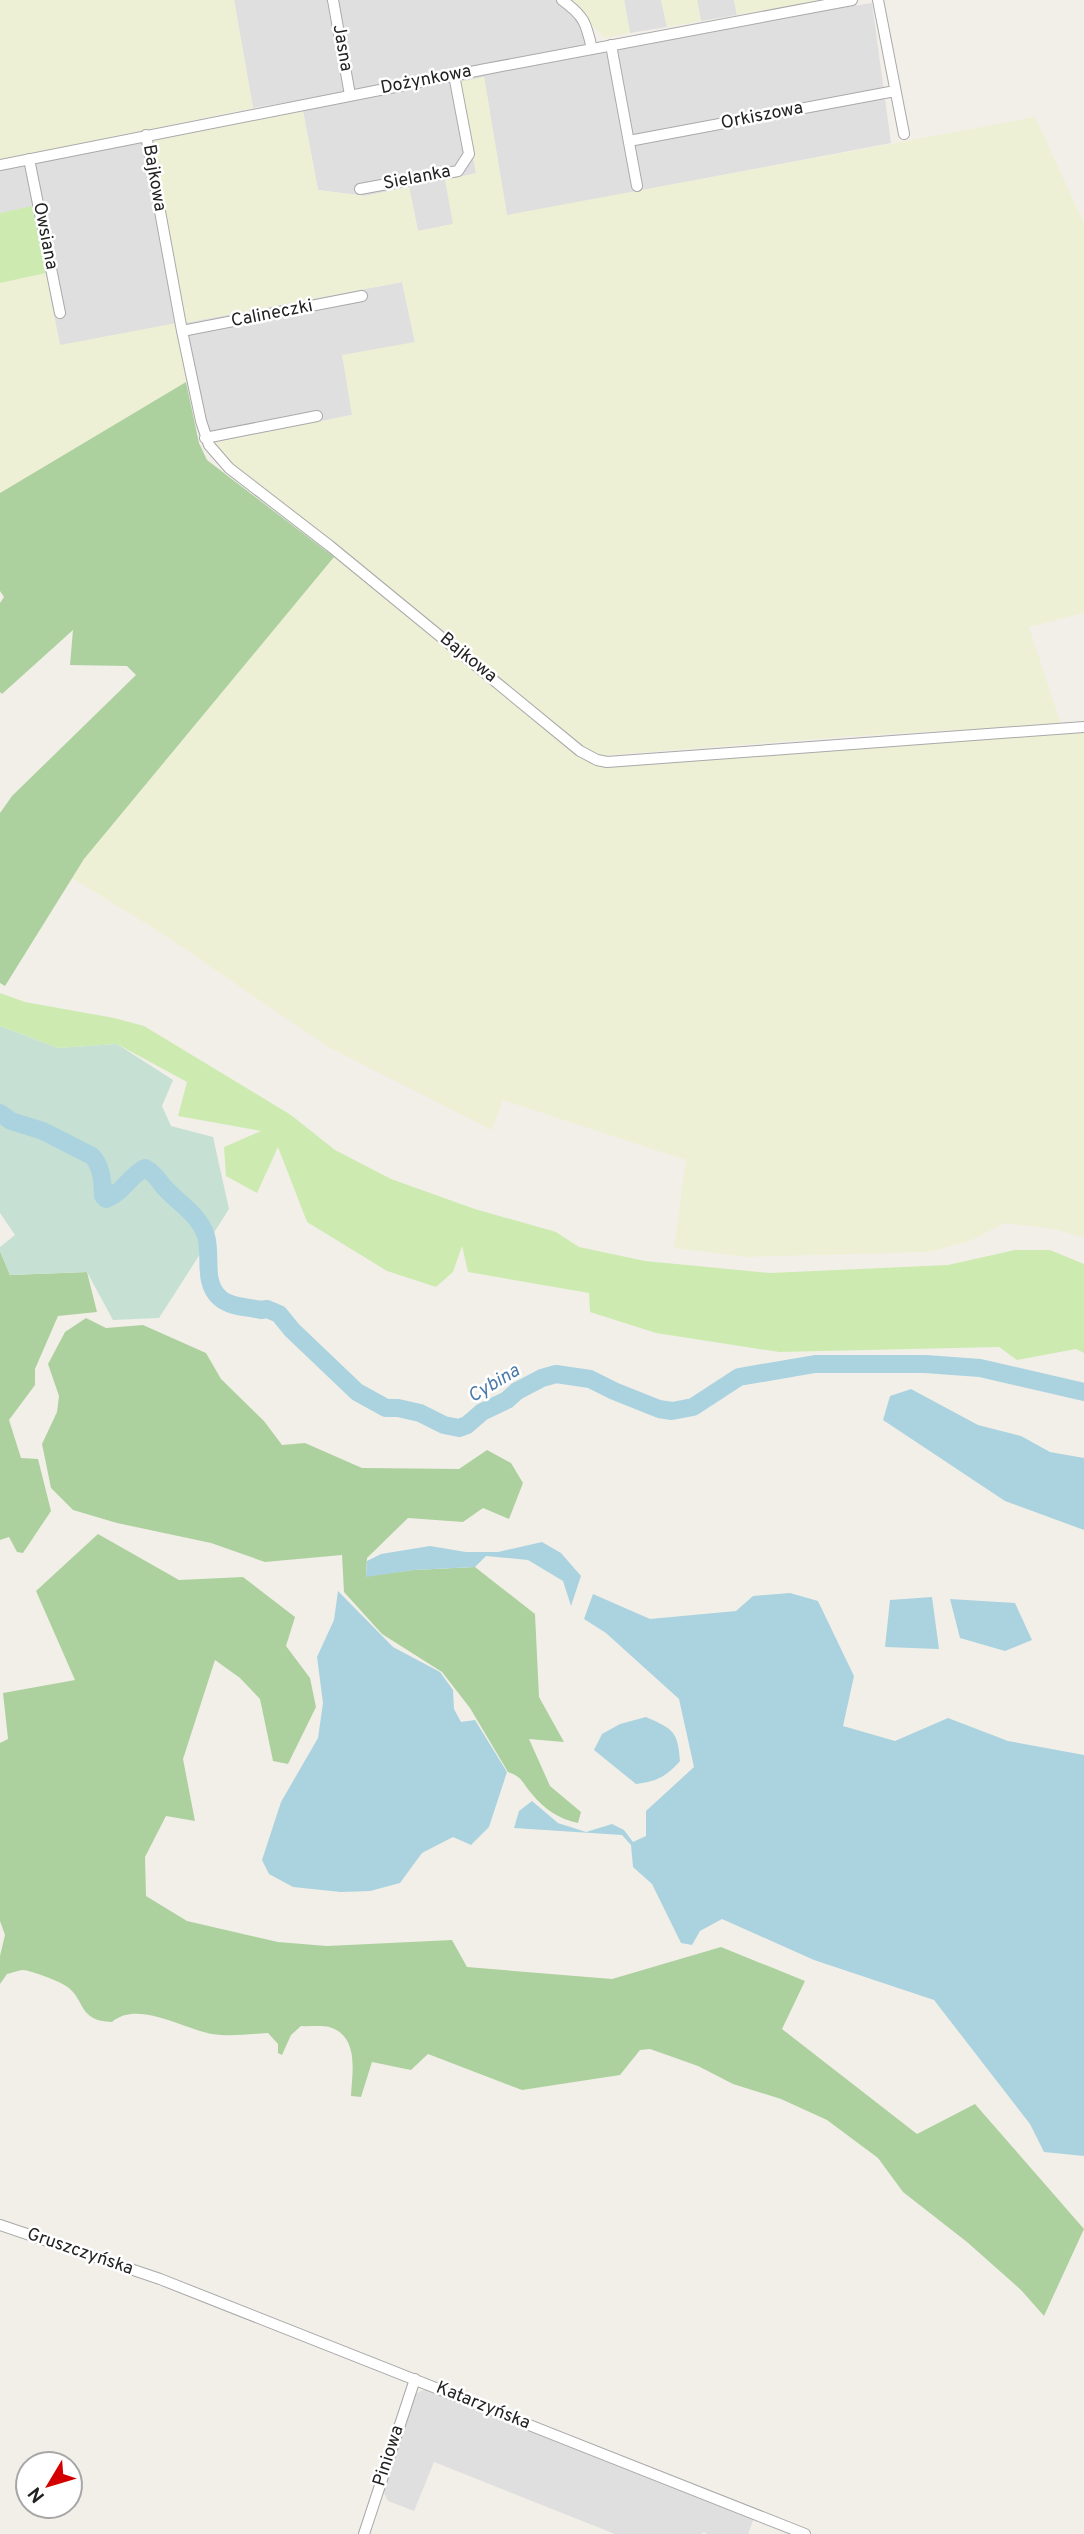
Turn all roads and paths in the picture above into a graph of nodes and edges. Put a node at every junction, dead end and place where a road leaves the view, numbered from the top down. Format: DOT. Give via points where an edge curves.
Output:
graph roads {
  1 [pos="333,0"];
  2 [pos="562,0"];
  3 [pos="852,0"];
  4 [pos="878,0"];
  5 [pos="611,45"];
  6 [pos="592,49"];
  7 [pos="454,75"];
  8 [pos="895,91"];
  9 [pos="350,95"];
  10 [pos="904,134"];
  11 [pos="146,135"];
  12 [pos="629,141"];
  13 [pos="29,159"];
  14 [pos="0,165"];
  15 [pos="637,186"];
  16 [pos="360,189"];
  17 [pos="362,296"];
  18 [pos="60,313"];
  19 [pos="182,331"];
  20 [pos="317,416"];
  21 [pos="205,438"];
  22 [pos="1084,727"];
  23 [pos="0,2225"];
  24 [pos="160,2279"];
  25 [pos="415,2379"];
  26 [pos="364,2534"];
  27 [pos="805,2534"];
  1 -- 9 [label="street, Jasna"];
  2 -- 6 [label="street" via="586,23"];
  3 -- 5 [label="street, Dożynkowa"];
  4 -- 8 [label="street"];
  5 -- 6 [label="street, Dożynkowa"];
  5 -- 12 [label="street"];
  6 -- 7 [label="street, Dożynkowa"];
  7 -- 9 [label="street, Dożynkowa"];
  7 -- 16 [label="street, Sielanka" via="469,154 458,171"];
  8 -- 10 [label="street"];
  8 -- 12 [label="street, Orkiszowa"];
  9 -- 11 [label="street, Dożynkowa"];
  11 -- 13 [label="street, Dożynkowa"];
  11 -- 19 [label="street, Bajkowa"];
  12 -- 15 [label="street"];
  13 -- 14 [label="street, Dożynkowa"];
  13 -- 18 [label="street, Owsiana"];
  17 -- 19 [label="street, Calineczki"];
  19 -- 21 [label="street, Bajkowa"];
  20 -- 21 [label="street"];
  21 -- 22 [label="street, Bajkowa" via="217,456 248,483 580,751 597,760"];
  23 -- 24 [label="street, Gruszczyńska"];
  24 -- 25 [label="street, Katarzyńska"];
  25 -- 26 [label="street, Piniowa"];
  25 -- 27 [label="street, Katarzyńska"];
}
